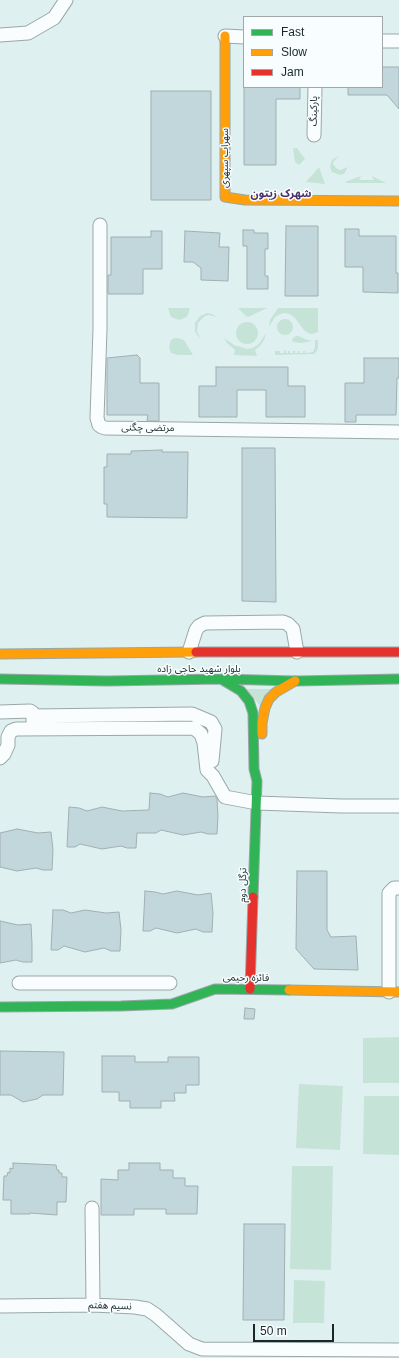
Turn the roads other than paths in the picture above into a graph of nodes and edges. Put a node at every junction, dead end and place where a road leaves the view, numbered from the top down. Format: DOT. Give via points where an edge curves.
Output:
graph roads {
  1 [pos="66,0"];
  2 [pos="0,35"];
  3 [pos="225,36"];
  4 [pos="243,37"];
  5 [pos="383,41"];
  6 [pos="399,41"];
  7 [pos="315,88"];
  8 [pos="314,135"];
  9 [pos="399,202"];
  10 [pos="100,225"];
  11 [pos="399,432"];
  12 [pos="189,652"];
  13 [pos="206,652"];
  14 [pos="297,652"];
  15 [pos="399,652"];
  16 [pos="0,654"];
  17 [pos="0,679"];
  18 [pos="209,679"];
  19 [pos="221,679"];
  20 [pos="399,679"];
  21 [pos="295,680"];
  22 [pos="0,712"];
  23 [pos="33,722"];
  24 [pos="0,758"];
  25 [pos="257,781"];
  26 [pos="257,803"];
  27 [pos="399,806"];
  28 [pos="399,888"];
  29 [pos="19,983"];
  30 [pos="122,983"];
  31 [pos="170,983"];
  32 [pos="250,989"];
  33 [pos="394,992"];
  34 [pos="0,1006"];
  35 [pos="121,1006"];
  36 [pos="92,1208"];
  37 [pos="93,1304"];
  38 [pos="0,1306"];
  39 [pos="399,1350"];
  1 -- 2 [label="street" via="54,18 28,33"];
  3 -- 4 [label="street, سهراب سپهری"];
  3 -- 9 [label="street, سهراب سپهری" via="225,198"];
  5 -- 6 [label="street"];
  7 -- 8 [label="street, پارکینگ"];
  10 -- 11 [label="street, مرتضی چگنی" via="97,418 99,425 104,428"];
  12 -- 13 [label="street, بلوار شهید حاجی زاده"];
  12 -- 14 [label="street" via="196,630 205,623 283,622 292,629"];
  12 -- 16 [label="street, بلوار شهید حاجی زاده"];
  13 -- 14 [label="street, بلوار شهید حاجی زاده"];
  13 -- 18 [label="street" via="215,666 214,673"];
  14 -- 15 [label="street, بلوار شهید حاجی زاده"];
  17 -- 18 [label="street, بلوار شهید حاجی زاده"];
  18 -- 19 [label="street, بلوار شهید حاجی زاده"];
  19 -- 21 [label="street, بلوار شهید حاجی زاده"];
  19 -- 25 [label="street, ترگل دوم" via="241,691 253,713 254,769"];
  20 -- 21 [label="street, بلوار شهید حاجی زاده"];
  21 -- 25 [label="street, ترگل دوم" via="276,692 265,708 261,766"];
  22 -- 23 [label="street" via="30,711"];
  23 -- 24 [label="street" via="11,731 8,745"];
  23 -- 26 [label="street" via="192,714 211,722 215,729 213,776 225,797"];
  25 -- 26 [label="street, ترگل دوم"];
  26 -- 27 [label="street"];
  26 -- 32 [label="street, ترگل دوم"];
  28 -- 33 [label="street" via="394,888 390,893"];
  29 -- 30 [label="street"];
  30 -- 31 [label="street"];
  30 -- 35 [label="street"];
  32 -- 33 [label="street, فائزه رحیمی"];
  32 -- 35 [label="street, فائزه رحیمی" via="215,989 172,1004"];
  34 -- 35 [label="street, فائزه رحیمی"];
  36 -- 37 [label="street"];
  37 -- 38 [label="street, نسیم هفتم"];
  37 -- 39 [label="street, نسیم هفتم" via="135,1306 147,1310 189,1344 202,1349"];
}
